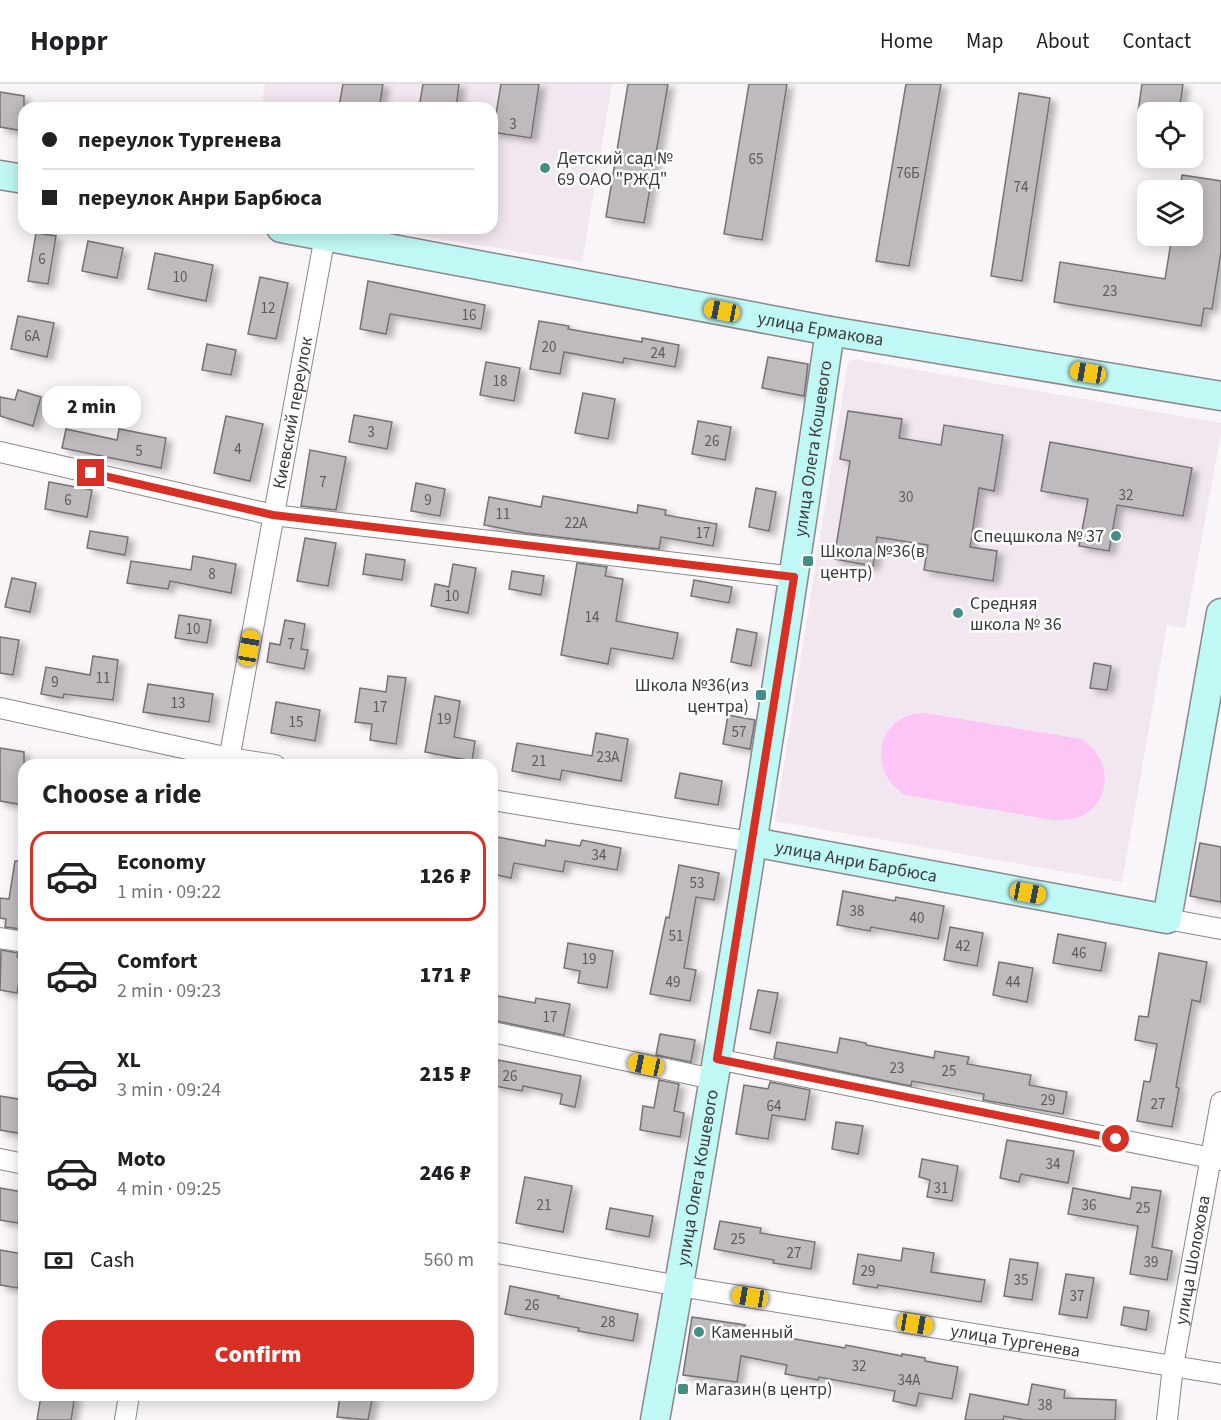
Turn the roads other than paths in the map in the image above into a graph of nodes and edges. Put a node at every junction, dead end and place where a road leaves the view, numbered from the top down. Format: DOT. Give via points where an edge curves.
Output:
graph roads {
  1 [pos="0,175"];
  2 [pos="18,178"];
  3 [pos="314,234"];
  4 [pos="325,236"];
  5 [pos="830,331"];
  6 [pos="1221,396"];
  7 [pos="0,452"];
  8 [pos="273,515"];
  9 [pos="794,577"];
  10 [pos="1221,613"];
  11 [pos="0,708"];
  12 [pos="219,759"];
  13 [pos="228,759"];
  14 [pos="498,801"];
  15 [pos="752,842"];
  16 [pos="1167,919"];
  17 [pos="1221,929"];
  18 [pos="0,938"];
  19 [pos="18,941"];
  20 [pos="498,1033"];
  21 [pos="715,1069"];
  22 [pos="1221,1102"];
  23 [pos="1216,1159"];
  24 [pos="0,1160"];
  25 [pos="18,1163"];
  26 [pos="498,1253"];
  27 [pos="679,1286"];
  28 [pos="1173,1366"];
  29 [pos="1221,1374"];
  30 [pos="128,1401"];
  31 [pos="125,1420"];
  32 [pos="655,1420"];
  33 [pos="1167,1420"];
  1 -- 2 [label="street"];
  3 -- 4 [label="street, улица Ермакова"];
  4 -- 5 [label="street, улица Ермакова"];
  4 -- 8 [label="street, Киевский переулок"];
  5 -- 6 [label="street, улица Ермакова"];
  5 -- 9 [label="street, улица Олега Кошевого"];
  7 -- 8 [label="street"];
  8 -- 9 [label="street"];
  8 -- 13 [label="street, Киевский переулок"];
  9 -- 15 [label="street, улица Олега Кошевого"];
  10 -- 16 [label="street"];
  11 -- 12 [label="street"];
  14 -- 15 [label="street, улица Анри Барбюса"];
  15 -- 16 [label="street, улица Анри Барбюса"];
  15 -- 21 [label="street, улица Олега Кошевого"];
  16 -- 17 [label="street, улица Анри Барбюса"];
  18 -- 19 [label="street"];
  20 -- 21 [label="street"];
  21 -- 23 [label="street"];
  21 -- 27 [label="street, улица Олега Кошевого"];
  22 -- 23 [label="street, улица Шолохова"];
  23 -- 28 [label="street, улица Шолохова"];
  24 -- 25 [label="street"];
  26 -- 27 [label="street, улица Тургенева"];
  27 -- 28 [label="street, улица Тургенева"];
  27 -- 32 [label="street, улица Олега Кошевого"];
  28 -- 29 [label="street, улица Тургенева"];
  28 -- 33 [label="street, улица Шолохова"];
  30 -- 31 [label="street"];
}
